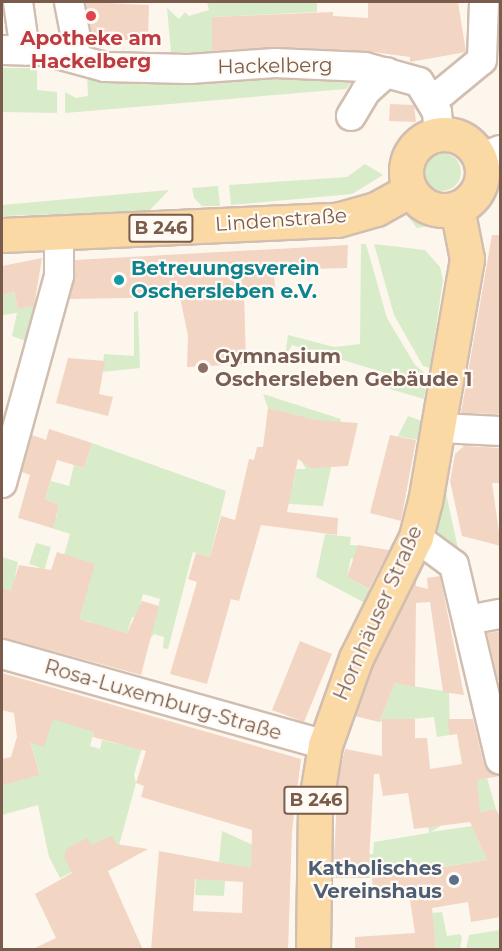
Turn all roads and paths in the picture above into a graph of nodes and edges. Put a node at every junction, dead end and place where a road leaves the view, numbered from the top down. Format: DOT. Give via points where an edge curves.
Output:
graph roads {
  1 [pos="18,2"];
  2 [pos="69,2"];
  3 [pos="486,2"];
  4 [pos="13,51"];
  5 [pos="73,57"];
  6 [pos="387,72"];
  7 [pos="430,97"];
  8 [pos="351,116"];
  9 [pos="439,135"];
  10 [pos="489,154"];
  11 [pos="410,190"];
  12 [pos="457,208"];
  13 [pos="2,235"];
  14 [pos="59,235"];
  15 [pos="439,428"];
  16 [pos="501,431"];
  17 [pos="2,483"];
  18 [pos="416,537"];
  19 [pos="501,614"];
  20 [pos="468,620"];
  21 [pos="2,654"];
  22 [pos="325,745"];
  23 [pos="501,760"];
  24 [pos="314,950"];
  1 -- 4 [label="street"];
  2 -- 5 [label="street" via="76,38"];
  3 -- 7 [label="street" via="482,60 443,92"];
  4 -- 5 [label="street, Hackelberg"];
  5 -- 6 [label="street, Hackelberg" via="105,67 189,69 291,63"];
  6 -- 7 [label="street, Hackelberg" via="419,82"];
  6 -- 8 [label="street" via="366,91"];
  7 -- 9 [label="street"];
  9 -- 10 [label="main road" via="461,139"];
  9 -- 11 [label="main road" via="418,145 410,154 406,178"];
  10 -- 12 [label="main road" via="479,186"];
  11 -- 12 [label="main road" via="430,208"];
  11 -- 14 [label="main road, Lindenstraße / B 246" via="376,208 337,220"];
  12 -- 15 [label="main road, Hornhäuser Straße / B 246" via="467,259"];
  13 -- 14 [label="main road, Lindenstraße / B 246"];
  14 -- 17 [label="street" via="59,276"];
  15 -- 16 [label="street"];
  15 -- 18 [label="main road, Hornhäuser Straße / B 246"];
  18 -- 20 [label="street" via="454,565"];
  18 -- 22 [label="main road, Hornhäuser Straße / B 246" via="356,658"];
  19 -- 20 [label="street"];
  20 -- 23 [label="street"];
  21 -- 22 [label="street, Rosa-Luxemburg-Straße"];
  22 -- 24 [label="main road, Hornhäuser Straße / B 246" via="314,823"];
}
